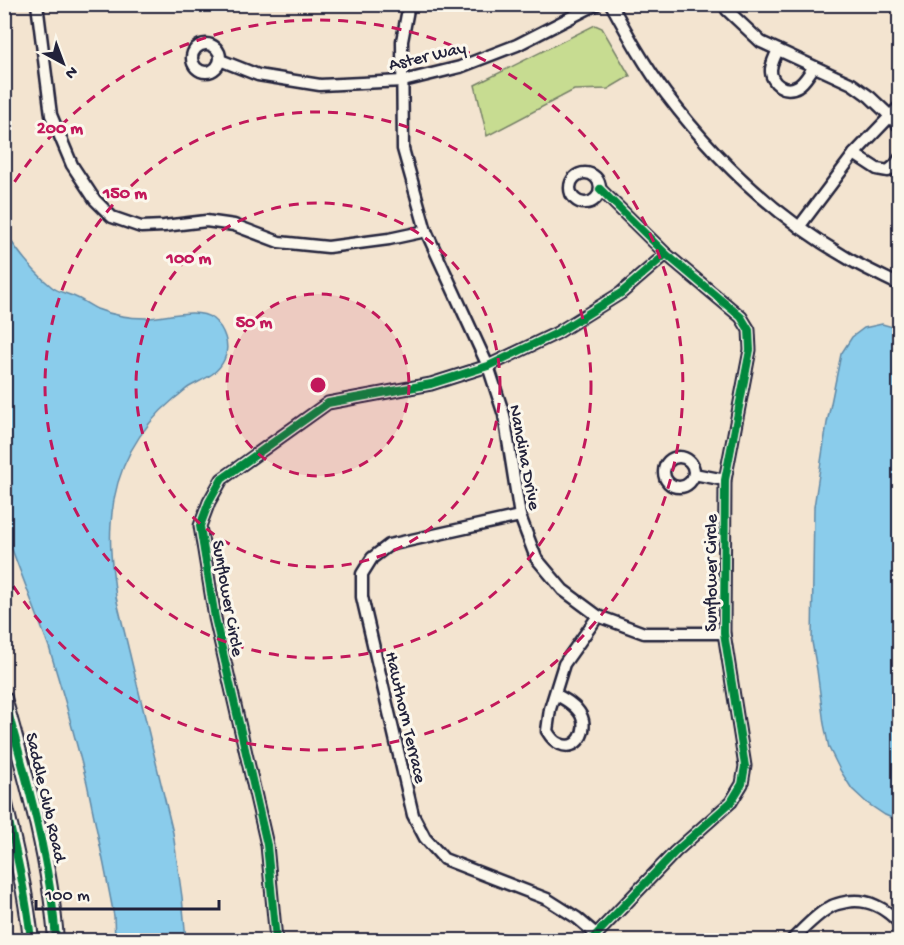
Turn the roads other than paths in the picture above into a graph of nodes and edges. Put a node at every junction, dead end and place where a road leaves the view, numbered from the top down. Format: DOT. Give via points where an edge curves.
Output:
graph roads {
  1 [pos="37,4"];
  2 [pos="409,4"];
  3 [pos="597,4"];
  4 [pos="611,4"];
  5 [pos="724,4"];
  6 [pos="778,50"];
  7 [pos="220,60"];
  8 [pos="814,67"];
  9 [pos="403,81"];
  10 [pos="900,106"];
  11 [pos="889,115"];
  12 [pos="900,127"];
  13 [pos="854,154"];
  14 [pos="900,158"];
  15 [pos="600,189"];
  16 [pos="799,227"];
  17 [pos="426,231"];
  18 [pos="666,254"];
  19 [pos="900,285"];
  20 [pos="488,366"];
  21 [pos="694,474"];
  22 [pos="725,480"];
  23 [pos="520,516"];
  24 [pos="598,616"];
  25 [pos="724,633"];
  26 [pos="555,694"];
  27 [pos="4,698"];
  28 [pos="4,800"];
  29 [pos="900,924"];
  30 [pos="594,938"];
  31 [pos="31,940"];
  32 [pos="56,940"];
  33 [pos="276,940"];
  34 [pos="792,940"];
  1 -- 17 [label="street" via="51,115 72,165 95,200 112,217 141,227 206,220 234,225 279,242 328,247"];
  2 -- 9 [label="street, Nandina Drive" via="402,41"];
  3 -- 9 [label="street, Aster Way" via="517,45 460,67"];
  4 -- 16 [label="street" via="665,93 703,140 745,183"];
  5 -- 6 [label="street" via="761,42"];
  6 -- 8 [label="street"];
  6 -- 8 [label="street" via="771,75 779,86 796,87"];
  7 -- 9 [label="street, Aster Way" via="258,75 320,85"];
  8 -- 11 [label="street" via="852,84"];
  9 -- 17 [label="street, Nandina Drive" via="404,149"];
  10 -- 11 [label="street"];
  11 -- 12 [label="street"];
  11 -- 13 [label="street"];
  13 -- 14 [label="street" via="877,169 888,171"];
  13 -- 16 [label="street"];
  15 -- 18 [label="street, Sunflower Circle"];
  16 -- 19 [label="street"];
  17 -- 20 [label="street, Nandina Drive"];
  18 -- 20 [label="street, Sunflower Circle" via="621,293 557,333"];
  18 -- 22 [label="street, Sunflower Circle" via="741,318 749,330 750,350"];
  20 -- 23 [label="street, Nandina Drive" via="504,415"];
  20 -- 33 [label="street, Sunflower Circle" via="431,384 328,403 222,479 200,526 215,618 267,846"];
  21 -- 22 [label="street"];
  22 -- 25 [label="street, Sunflower Circle"];
  23 -- 24 [label="street, Nandina Drive" via="536,558 562,590"];
  23 -- 30 [label="street, Hawthorn Terrace" via="389,545 372,558 362,574 362,597 412,815 425,838 444,859 547,899 577,918"];
  24 -- 25 [label="street, Nandina Drive" via="644,633"];
  24 -- 26 [label="street" via="564,664"];
  25 -- 30 [label="street, Sunflower Circle" via="745,766 742,784 731,802 675,852"];
  26 -- 26 [label="street" via="547,731 553,740 568,746 583,734 585,725 574,706"];
  27 -- 32 [label="street, Saddle Club Road" via="40,836"];
  28 -- 31 [label="street"];
  29 -- 34 [label="street" via="876,905 855,900 833,905"];
}
